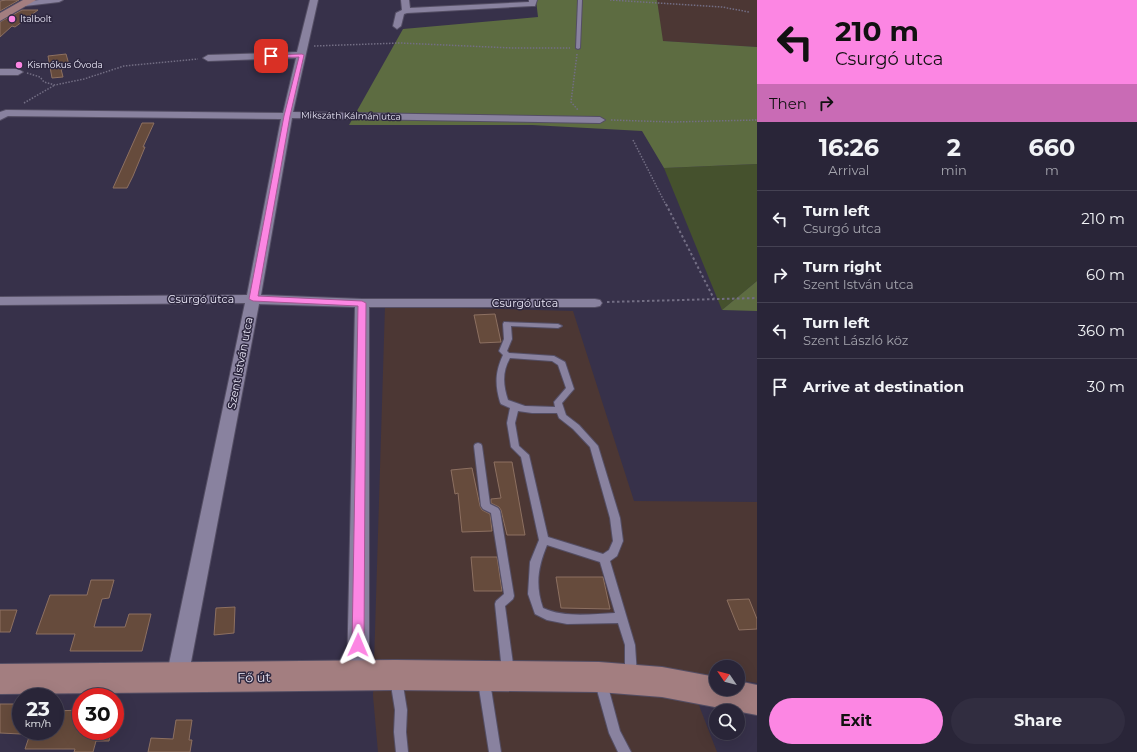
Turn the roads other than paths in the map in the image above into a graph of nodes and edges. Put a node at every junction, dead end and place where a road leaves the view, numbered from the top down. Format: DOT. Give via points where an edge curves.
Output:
graph roads {
  1 [pos="59,0"];
  2 [pos="314,0"];
  3 [pos="405,0"];
  4 [pos="533,0"];
  5 [pos="580,0"];
  6 [pos="28,2"];
  7 [pos="406,11"];
  8 [pos="0,18"];
  9 [pos="397,26"];
  10 [pos="578,48"];
  11 [pos="302,51"];
  12 [pos="208,58"];
  13 [pos="0,72"];
  14 [pos="18,72"];
  15 [pos="3,115"];
  16 [pos="287,116"];
  17 [pos="600,120"];
  18 [pos="253,299"];
  19 [pos="0,301"];
  20 [pos="362,303"];
  21 [pos="595,303"];
  22 [pos="558,326"];
  23 [pos="507,355"];
  24 [pos="514,408"];
  25 [pos="560,410"];
  26 [pos="478,446"];
  27 [pos="544,540"];
  28 [pos="604,559"];
  29 [pos="622,618"];
  30 [pos="358,675"];
  31 [pos="395,675"];
  32 [pos="496,675"];
  33 [pos="599,677"];
  34 [pos="177,678"];
  35 [pos="631,678"];
  36 [pos="0,679"];
  37 [pos="757,700"];
  38 [pos="402,752"];
  39 [pos="495,752"];
  40 [pos="625,752"];
  1 -- 6 [label="street"];
  2 -- 11 [label="street, Szent István utca"];
  3 -- 7 [label="street"];
  4 -- 7 [label="street" via="532,4"];
  5 -- 10 [label="lane"];
  6 -- 8 [label="main road"];
  7 -- 9 [label="street" via="400,13"];
  11 -- 12 [label="street"];
  11 -- 16 [label="street, Szent István utca"];
  13 -- 14 [label="street"];
  15 -- 16 [label="street, Mikszáth Kálmán utca"];
  16 -- 17 [label="street, Mikszáth Kálmán utca"];
  16 -- 18 [label="street, Szent István utca"];
  18 -- 19 [label="street, Csurgó utca"];
  18 -- 20 [label="street, Csurgó utca"];
  18 -- 34 [label="street, Szent István utca"];
  20 -- 21 [label="street, Csurgó utca"];
  20 -- 30 [label="street"];
  22 -- 23 [label="lane" via="507,324 508,339 503,351"];
  23 -- 24 [label="lane" via="500,369 500,389 504,402"];
  23 -- 25 [label="lane" via="554,359 562,364 570,389 558,402"];
  24 -- 25 [label="lane" via="531,412"];
  24 -- 27 [label="lane" via="511,424 515,447 525,455"];
  25 -- 28 [label="lane" via="562,416 594,446 615,518 618,541 613,554"];
  26 -- 32 [label="lane" via="486,506 495,511 509,596 500,604"];
  27 -- 28 [label="lane"];
  27 -- 29 [label="lane" via="535,562 533,594 540,611 566,619"];
  28 -- 29 [label="lane"];
  29 -- 35 [label="lane" via="630,645"];
  30 -- 31 [label="main road, Fő út"];
  30 -- 34 [label="main road, Fő út"];
  31 -- 32 [label="main road, Fő út"];
  31 -- 38 [label="lane" via="401,710"];
  32 -- 33 [label="main road, Fő út"];
  32 -- 39 [label="lane"];
  33 -- 35 [label="main road, Fő út"];
  33 -- 40 [label="lane" via="615,733"];
  34 -- 36 [label="main road, Fő út"];
  35 -- 37 [label="main road, Fő út"];
}
